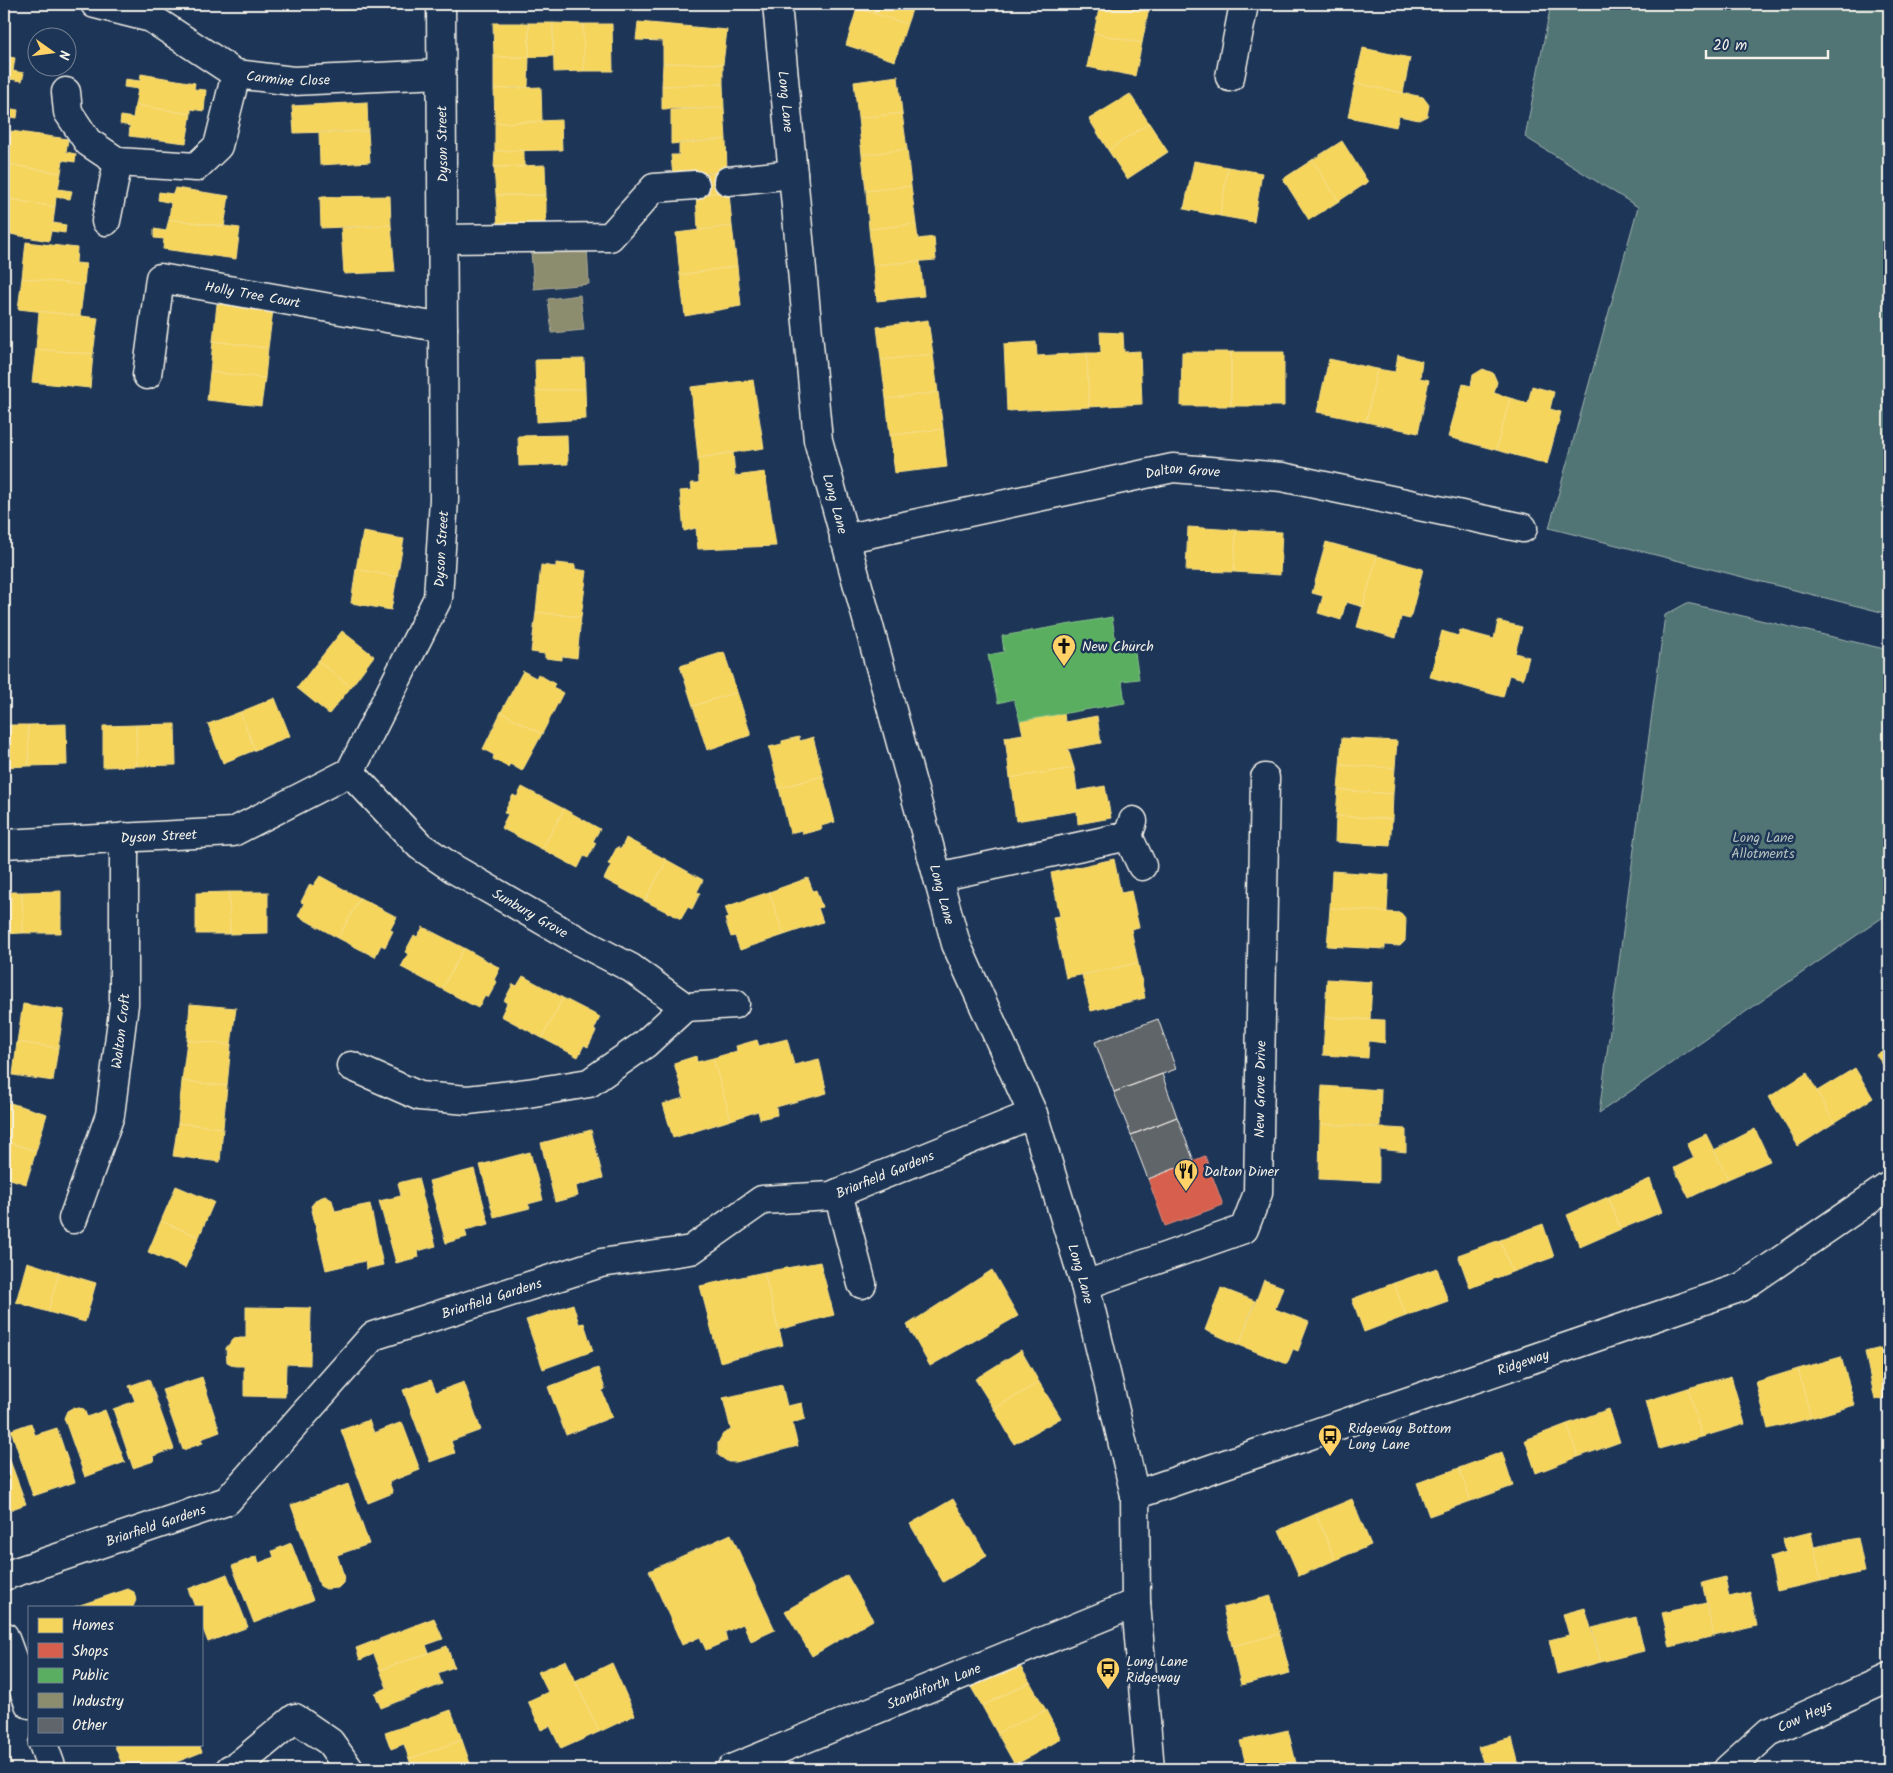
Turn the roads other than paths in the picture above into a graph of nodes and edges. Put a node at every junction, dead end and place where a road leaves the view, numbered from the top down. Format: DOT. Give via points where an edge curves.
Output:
graph roads {
  1 [pos="95,4"];
  2 [pos="441,4"];
  3 [pos="765,4"];
  4 [pos="778,4"];
  5 [pos="1244,4"];
  6 [pos="236,74"];
  7 [pos="441,74"];
  8 [pos="1230,77"];
  9 [pos="66,92"];
  10 [pos="118,162"];
  11 [pos="793,174"];
  12 [pos="728,181"];
  13 [pos="695,184"];
  14 [pos="106,221"];
  15 [pos="443,239"];
  16 [pos="443,328"];
  17 [pos="147,375"];
  18 [pos="1523,528"];
  19 [pos="844,538"];
  20 [pos="350,772"];
  21 [pos="1264,778"];
  22 [pos="124,837"];
  23 [pos="4,844"];
  24 [pos="1142,866"];
  25 [pos="938,877"];
  26 [pos="735,1004"];
  27 [pos="685,1007"];
  28 [pos="350,1066"];
  29 [pos="1033,1114"];
  30 [pos="1889,1186"];
  31 [pos="838,1193"];
  32 [pos="73,1219"];
  33 [pos="862,1284"];
  34 [pos="1085,1285"];
  35 [pos="1135,1495"];
  36 [pos="4,1576"];
  37 [pos="1136,1603"];
  38 [pos="4,1636"];
  39 [pos="1889,1678"];
  40 [pos="28,1701"];
  41 [pos="44,1746"];
  42 [pos="52,1769"];
  43 [pos="230,1769"];
  44 [pos="349,1769"];
  45 [pos="731,1769"];
  46 [pos="1150,1769"];
  47 [pos="1728,1769"];
  1 -- 6 [label="street, Carmine Close" via="151,18"];
  2 -- 7 [label="street, Dyson Street"];
  3 -- 4 [label="street"];
  4 -- 11 [label="street, Long Lane"];
  5 -- 8 [label="street"];
  6 -- 7 [label="street, Carmine Close" via="293,81"];
  6 -- 10 [label="street" via="218,146 196,167"];
  7 -- 15 [label="street, Dyson Street"];
  9 -- 10 [label="street" via="68,112 88,142"];
  10 -- 14 [label="street"];
  11 -- 12 [label="street"];
  11 -- 19 [label="street, Long Lane" via="818,440"];
  13 -- 15 [label="street" via="654,188 610,237"];
  15 -- 16 [label="street, Dyson Street"];
  16 -- 17 [label="street, Holly Tree Court" via="160,278"];
  16 -- 20 [label="street, Dyson Street" via="444,500 438,598"];
  18 -- 19 [label="street, Dalton Grove" via="1282,477 1173,468"];
  19 -- 25 [label="street, Long Lane"];
  20 -- 22 [label="street, Dyson Street" via="233,832"];
  20 -- 27 [label="street, Sunbury Grove" via="420,846 454,869 631,968"];
  21 -- 34 [label="street, New Grove Drive" via="1258,1193 1244,1229"];
  22 -- 23 [label="street, Dyson Street"];
  22 -- 32 [label="street, Walton Croft" via="124,1004 110,1115"];
  24 -- 25 [label="street" via="1130,829"];
  25 -- 29 [label="street, Long Lane" via="956,944"];
  26 -- 27 [label="street"];
  27 -- 28 [label="street" via="644,1044 589,1082 528,1093 468,1100 419,1096"];
  29 -- 31 [label="street, Briarfield Gardens"];
  29 -- 34 [label="street, Long Lane"];
  30 -- 35 [label="street, Ridgeway" via="1742,1287"];
  31 -- 33 [label="street"];
  31 -- 36 [label="street, Briarfield Gardens" via="762,1200 691,1250 601,1263 373,1336 226,1501"];
  34 -- 35 [label="street, Long Lane"];
  35 -- 37 [label="street, Long Lane"];
  37 -- 45 [label="street, Standiforth Lane"];
  37 -- 46 [label="street, Long Lane"];
  38 -- 40 [label="street"];
  39 -- 47 [label="street, Cow Heys" via="1769,1732"];
  41 -- 42 [label="street"];
  43 -- 44 [label="street" via="295,1718 330,1742"];
}
